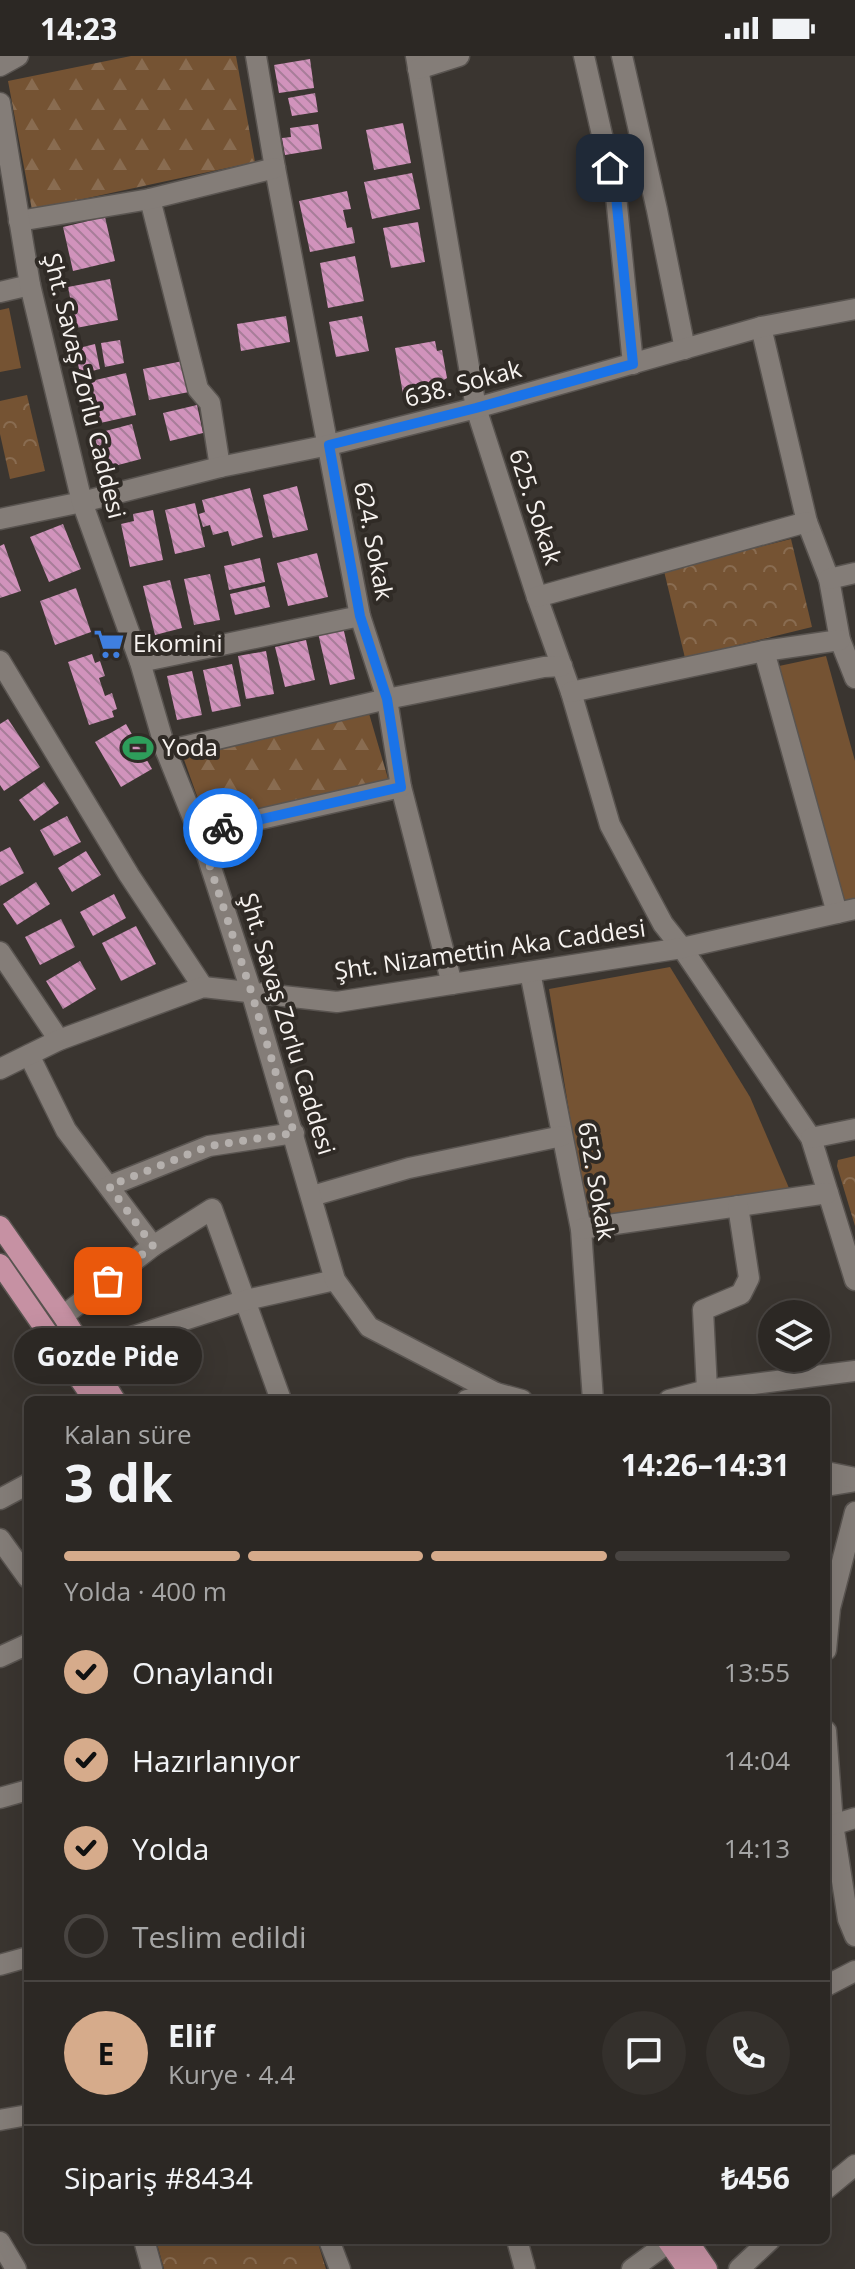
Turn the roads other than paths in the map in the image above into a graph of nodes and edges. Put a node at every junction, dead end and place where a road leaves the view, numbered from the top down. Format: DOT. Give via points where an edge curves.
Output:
graph roads {
  1 [pos="18,56"];
  2 [pos="256,56"];
  3 [pos="459,56"];
  4 [pos="584,56"];
  5 [pos="622,56"];
  6 [pos="417,62"];
  7 [pos="0,66"];
  8 [pos="0,103"];
  9 [pos="5,157"];
  10 [pos="275,168"];
  11 [pos="150,199"];
  12 [pos="19,221"];
  13 [pos="30,285"];
  14 [pos="0,292"];
  15 [pos="855,309"];
  16 [pos="761,327"];
  17 [pos="685,349"];
  18 [pos="633,364"];
  19 [pos="476,408"];
  20 [pos="329,445"];
  21 [pos="220,467"];
  22 [pos="82,502"];
  23 [pos="0,519"];
  24 [pos="807,522"];
  25 [pos="855,573"];
  26 [pos="829,579"];
  27 [pos="537,597"];
  28 [pos="360,616"];
  29 [pos="840,640"];
  30 [pos="764,651"];
  31 [pos="0,661"];
  32 [pos="140,662"];
  33 [pos="562,666"];
  34 [pos="855,678"];
  35 [pos="571,692"];
  36 [pos="387,699"];
  37 [pos="166,751"];
  38 [pos="401,787"];
  39 [pos="199,833"];
  40 [pos="846,911"];
  41 [pos="682,948"];
  42 [pos="0,952"];
  43 [pos="530,972"];
  44 [pos="452,984"];
  45 [pos="203,987"];
  46 [pos="251,991"];
  47 [pos="59,1040"];
  48 [pos="29,1055"];
  49 [pos="0,1069"];
  50 [pos="855,1129"];
  51 [pos="294,1133"];
  52 [pos="562,1136"];
  53 [pos="811,1138"];
  54 [pos="109,1186"];
  55 [pos="828,1193"];
  56 [pos="312,1196"];
  57 [pos="738,1206"];
  58 [pos="0,1226"];
  59 [pos="581,1229"];
  60 [pos="153,1246"];
  61 [pos="0,1264"];
  62 [pos="335,1280"];
  63 [pos="855,1280"];
  64 [pos="246,1300"];
  65 [pos="63,1316"];
  66 [pos="85,1352"];
  67 [pos="855,1371"];
  68 [pos="496,1393"];
  69 [pos="706,1395"];
  70 [pos="91,1396"];
  71 [pos="112,1396"];
  72 [pos="280,1396"];
  73 [pos="484,1396"];
  74 [pos="507,1396"];
  75 [pos="593,1396"];
  76 [pos="830,1473"];
  77 [pos="855,1479"];
  78 [pos="830,1485"];
  79 [pos="24,1486"];
  80 [pos="0,1499"];
  81 [pos="855,1512"];
  82 [pos="0,1539"];
  83 [pos="24,1572"];
  84 [pos="830,1608"];
  85 [pos="24,1646"];
  86 [pos="0,1657"];
  87 [pos="24,1791"];
  88 [pos="0,1798"];
  89 [pos="855,1818"];
  90 [pos="830,1825"];
  91 [pos="830,1829"];
  92 [pos="853,1924"];
  93 [pos="24,1958"];
  94 [pos="0,1965"];
  95 [pos="855,1971"];
  96 [pos="830,1984"];
  97 [pos="24,2116"];
  98 [pos="0,2120"];
  99 [pos="855,2165"];
  100 [pos="830,2186"];
  101 [pos="0,2242"];
  102 [pos="145,2244"];
  103 [pos="331,2244"];
  104 [pos="518,2244"];
  105 [pos="670,2244"];
  106 [pos="675,2244"];
  107 [pos="678,2244"];
  108 [pos="766,2244"];
  109 [pos="16,2269"];
  110 [pos="152,2269"];
  111 [pos="340,2269"];
  112 [pos="525,2269"];
  113 [pos="632,2269"];
  114 [pos="687,2269"];
  115 [pos="707,2269"];
  116 [pos="739,2269"];
  1 -- 7 [label="street"];
  2 -- 10 [label="street, 624. Sokak"];
  3 -- 6 [label="street"];
  4 -- 18 [label="street" via="616,196"];
  5 -- 17 [label="street"];
  6 -- 19 [label="street, 625. Sokak"];
  8 -- 9 [label="street, Şht. Savaş Zorlu Caddesi"];
  9 -- 12 [label="street, Şht. Savaş Zorlu Caddesi"];
  10 -- 11 [label="street"];
  10 -- 20 [label="street, 624. Sokak"];
  11 -- 12 [label="street"];
  11 -- 21 [label="street" via="198,389 210,403"];
  12 -- 13 [label="street, Şht. Savaş Zorlu Caddesi"];
  13 -- 14 [label="street"];
  13 -- 22 [label="street, Şht. Savaş Zorlu Caddesi"];
  15 -- 16 [label="street, 638. Sokak"];
  16 -- 17 [label="street, 638. Sokak"];
  16 -- 24 [label="street"];
  17 -- 18 [label="street, 638. Sokak"];
  18 -- 19 [label="street, 638. Sokak"];
  19 -- 20 [label="street, 638. Sokak"];
  19 -- 27 [label="street, 625. Sokak"];
  20 -- 21 [label="street, 638. Sokak"];
  20 -- 28 [label="street, 624. Sokak"];
  21 -- 22 [label="street, 638. Sokak"];
  22 -- 23 [label="street, 638. Sokak"];
  22 -- 32 [label="street, Şht. Savaş Zorlu Caddesi"];
  24 -- 26 [label="street"];
  24 -- 27 [label="street"];
  25 -- 26 [label="street"];
  26 -- 29 [label="street"];
  27 -- 33 [label="street, 625. Sokak"];
  28 -- 32 [label="street"];
  28 -- 36 [label="street, 624. Sokak"];
  29 -- 30 [label="street"];
  29 -- 34 [label="street"];
  30 -- 35 [label="street"];
  30 -- 40 [label="street"];
  31 -- 45 [label="street"];
  32 -- 37 [label="street, Şht. Savaş Zorlu Caddesi"];
  33 -- 35 [label="street, 625. Sokak"];
  33 -- 36 [label="street"];
  35 -- 41 [label="street, 625. Sokak" via="610,825 663,924"];
  36 -- 37 [label="street"];
  36 -- 38 [label="street, 624. Sokak"];
  37 -- 39 [label="street, Şht. Savaş Zorlu Caddesi"];
  38 -- 39 [label="street"];
  38 -- 44 [label="street, 624. Sokak"];
  39 -- 46 [label="street, Şht. Savaş Zorlu Caddesi"];
  40 -- 41 [label="street, Şht. Nizamettin Aka Caddesi"];
  41 -- 43 [label="street, Şht. Nizamettin Aka Caddesi"];
  41 -- 53 [label="street, 625. Sokak"];
  42 -- 47 [label="street"];
  43 -- 44 [label="street, Şht. Nizamettin Aka Caddesi"];
  43 -- 52 [label="street, 652. Sokak"];
  44 -- 46 [label="street, Şht. Nizamettin Aka Caddesi" via="337,1002"];
  45 -- 46 [label="street, Şht. Nizamettin Aka Caddesi"];
  45 -- 47 [label="street, Şht. Nizamettin Aka Caddesi"];
  46 -- 51 [label="street, Şht. Savaş Zorlu Caddesi"];
  47 -- 48 [label="street, Şht. Nizamettin Aka Caddesi"];
  48 -- 49 [label="street, Şht. Nizamettin Aka Caddesi"];
  48 -- 54 [label="street" via="66,1130"];
  50 -- 53 [label="street"];
  51 -- 54 [label="street" via="209,1146"];
  51 -- 56 [label="street, Şht. Savaş Zorlu Caddesi"];
  52 -- 56 [label="street" via="409,1168"];
  52 -- 59 [label="street, 652. Sokak"];
  53 -- 55 [label="street, 625. Sokak"];
  54 -- 60 [label="street"];
  55 -- 57 [label="street"];
  55 -- 63 [label="street, 625. Sokak"];
  56 -- 62 [label="street, Şht. Savaş Zorlu Caddesi"];
  57 -- 59 [label="street"];
  57 -- 69 [label="street" via="749,1278 741,1294 703,1310"];
  58 -- 65 [label="main road"];
  59 -- 75 [label="street, 652. Sokak"];
  60 -- 64 [label="street" via="212,1209"];
  60 -- 65 [label="street"];
  61 -- 70 [label="main road"];
  62 -- 64 [label="street"];
  62 -- 68 [label="street, Şht. Savaş Zorlu Caddesi" via="369,1327"];
  64 -- 66 [label="street"];
  64 -- 72 [label="street"];
  65 -- 66 [label="main road"];
  66 -- 71 [label="main road"];
  67 -- 69 [label="street"];
  68 -- 73 [label="street"];
  68 -- 74 [label="street, Şht. Savaş Zorlu Caddesi"];
  76 -- 77 [label="street"];
  77 -- 78 [label="street"];
  79 -- 80 [label="street"];
  81 -- 84 [label="street"];
  82 -- 83 [label="street"];
  85 -- 86 [label="street"];
  87 -- 88 [label="street"];
  89 -- 90 [label="street"];
  91 -- 92 [label="street"];
  93 -- 94 [label="street"];
  95 -- 96 [label="street"];
  97 -- 98 [label="street"];
  99 -- 100 [label="street"];
  101 -- 109 [label="street"];
  102 -- 110 [label="street"];
  103 -- 111 [label="street"];
  104 -- 112 [label="street"];
  105 -- 113 [label="street"];
  106 -- 114 [label="main road"];
  107 -- 115 [label="main road"];
  108 -- 116 [label="street"];
}
